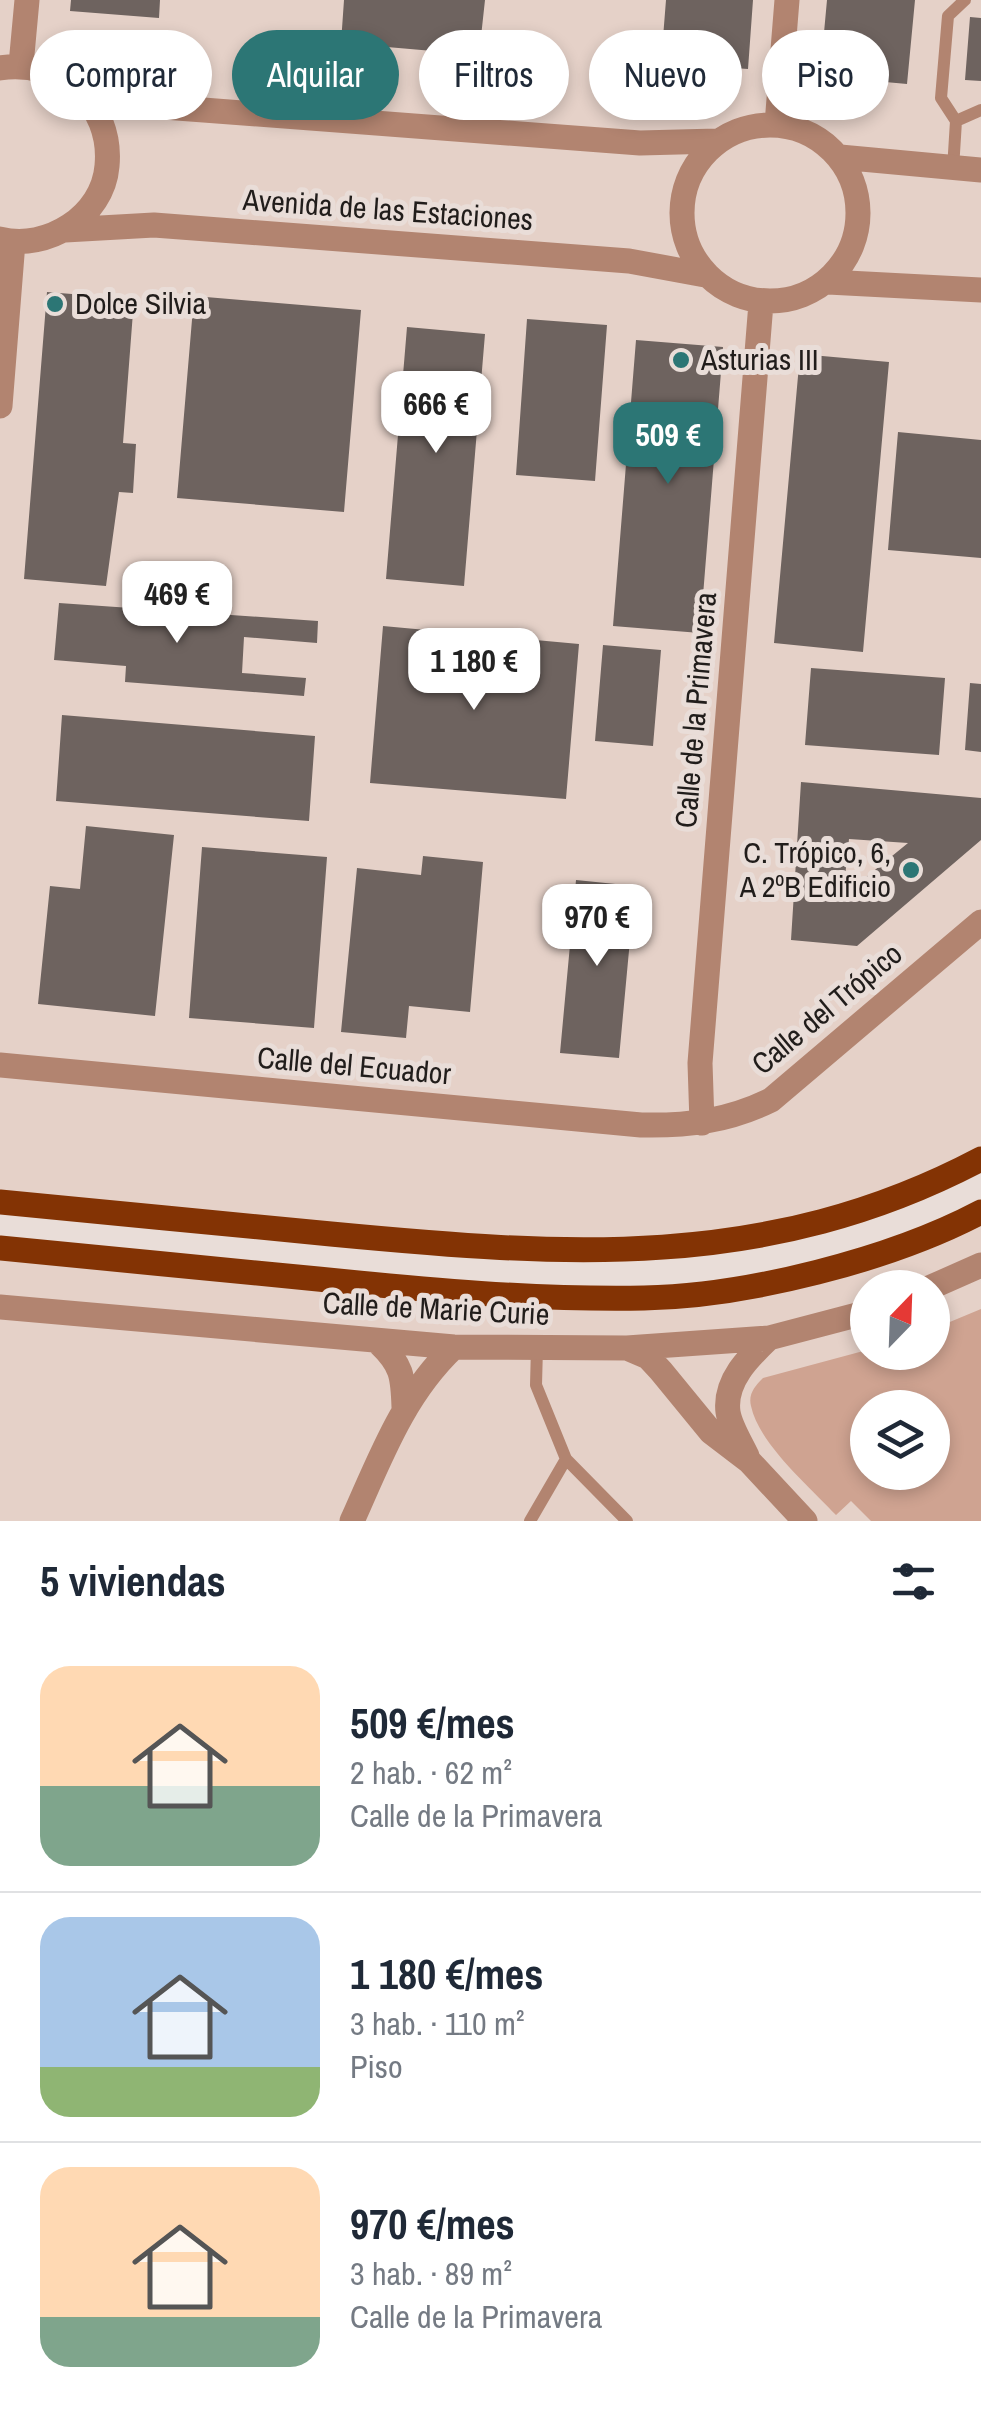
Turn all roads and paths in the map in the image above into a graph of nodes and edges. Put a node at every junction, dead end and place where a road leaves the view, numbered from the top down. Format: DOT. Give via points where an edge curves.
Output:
graph roads {
  1 [pos="28,0"];
  2 [pos="787,0"];
  3 [pos="965,0"];
  4 [pos="10,66"];
  5 [pos="981,110"];
  6 [pos="212,111"];
  7 [pos="99,120"];
  8 [pos="956,121"];
  9 [pos="777,124"];
  10 [pos="718,141"];
  11 [pos="840,158"];
  12 [pos="954,168"];
  13 [pos="981,170"];
  14 [pos="65,230"];
  15 [pos="6,241"];
  16 [pos="705,275"];
  17 [pos="828,282"];
  18 [pos="981,290"];
  19 [pos="761,302"];
  20 [pos="0,406"];
  21 [pos="981,922"];
  22 [pos="0,1065"];
  23 [pos="702,1123"];
  24 [pos="981,1159"];
  25 [pos="0,1202"];
  26 [pos="981,1212"];
  27 [pos="0,1248"];
  28 [pos="981,1265"];
  29 [pos="950,1279"];
  30 [pos="0,1307"];
  31 [pos="850,1317"];
  32 [pos="769,1338"];
  33 [pos="379,1343"];
  34 [pos="454,1347"];
  35 [pos="537,1347"];
  36 [pos="627,1348"];
  37 [pos="404,1408"];
  38 [pos="566,1459"];
  39 [pos="748,1461"];
  40 [pos="352,1521"];
  41 [pos="530,1521"];
  42 [pos="627,1521"];
  43 [pos="805,1521"];
  1 -- 4 [label="street"];
  2 -- 9 [label="street"];
  3 -- 8 [label="lane" via="948,16 941,98"];
  5 -- 8 [label="lane"];
  6 -- 10 [label="street" via="640,144"];
  7 -- 14 [label="street" via="106,136 104,183"];
  8 -- 12 [label="lane"];
  9 -- 10 [label="street" via="746,127"];
  9 -- 11 [label="street" via="816,137"];
  10 -- 16 [label="street" via="696,163 681,209 684,240"];
  11 -- 12 [label="street"];
  11 -- 17 [label="street" via="856,186 860,217 848,258"];
  12 -- 13 [label="street"];
  14 -- 15 [label="street, Avenida de las Estaciones"];
  14 -- 16 [label="street, Avenida de las Estaciones" via="154,225 629,262"];
  15 -- 20 [label="street"];
  16 -- 19 [label="street" via="730,294"];
  17 -- 18 [label="street"];
  17 -- 19 [label="street" via="792,300"];
  19 -- 23 [label="street, Calle de la Primavera" via="700,1062"];
  21 -- 23 [label="street, Calle del Trópico" via="771,1100"];
  22 -- 23 [label="street, Calle del Ecuador" via="641,1126"];
  24 -- 25 [label="main road" via="845,1216 739,1240 648,1250 511,1250"];
  26 -- 27 [label="main road" via="856,1261 748,1286 647,1298 421,1290"];
  28 -- 29 [label="street"];
  30 -- 33 [label="street, Calle de Marie Curie"];
  31 -- 32 [label="street, Calle de Marie Curie"];
  32 -- 36 [label="street, Calle de Marie Curie"];
  32 -- 39 [label="street" via="733,1380 728,1412"];
  33 -- 34 [label="street, Calle de Marie Curie"];
  33 -- 37 [label="street" via="397,1360"];
  34 -- 35 [label="street, Calle de Marie Curie"];
  34 -- 37 [label="street"];
  35 -- 36 [label="street, Calle de Marie Curie"];
  35 -- 38 [label="lane" via="536,1385"];
  36 -- 39 [label="street" via="648,1358 711,1432"];
  37 -- 40 [label="street"];
  38 -- 41 [label="lane"];
  38 -- 42 [label="lane"];
  39 -- 43 [label="street"];
}
